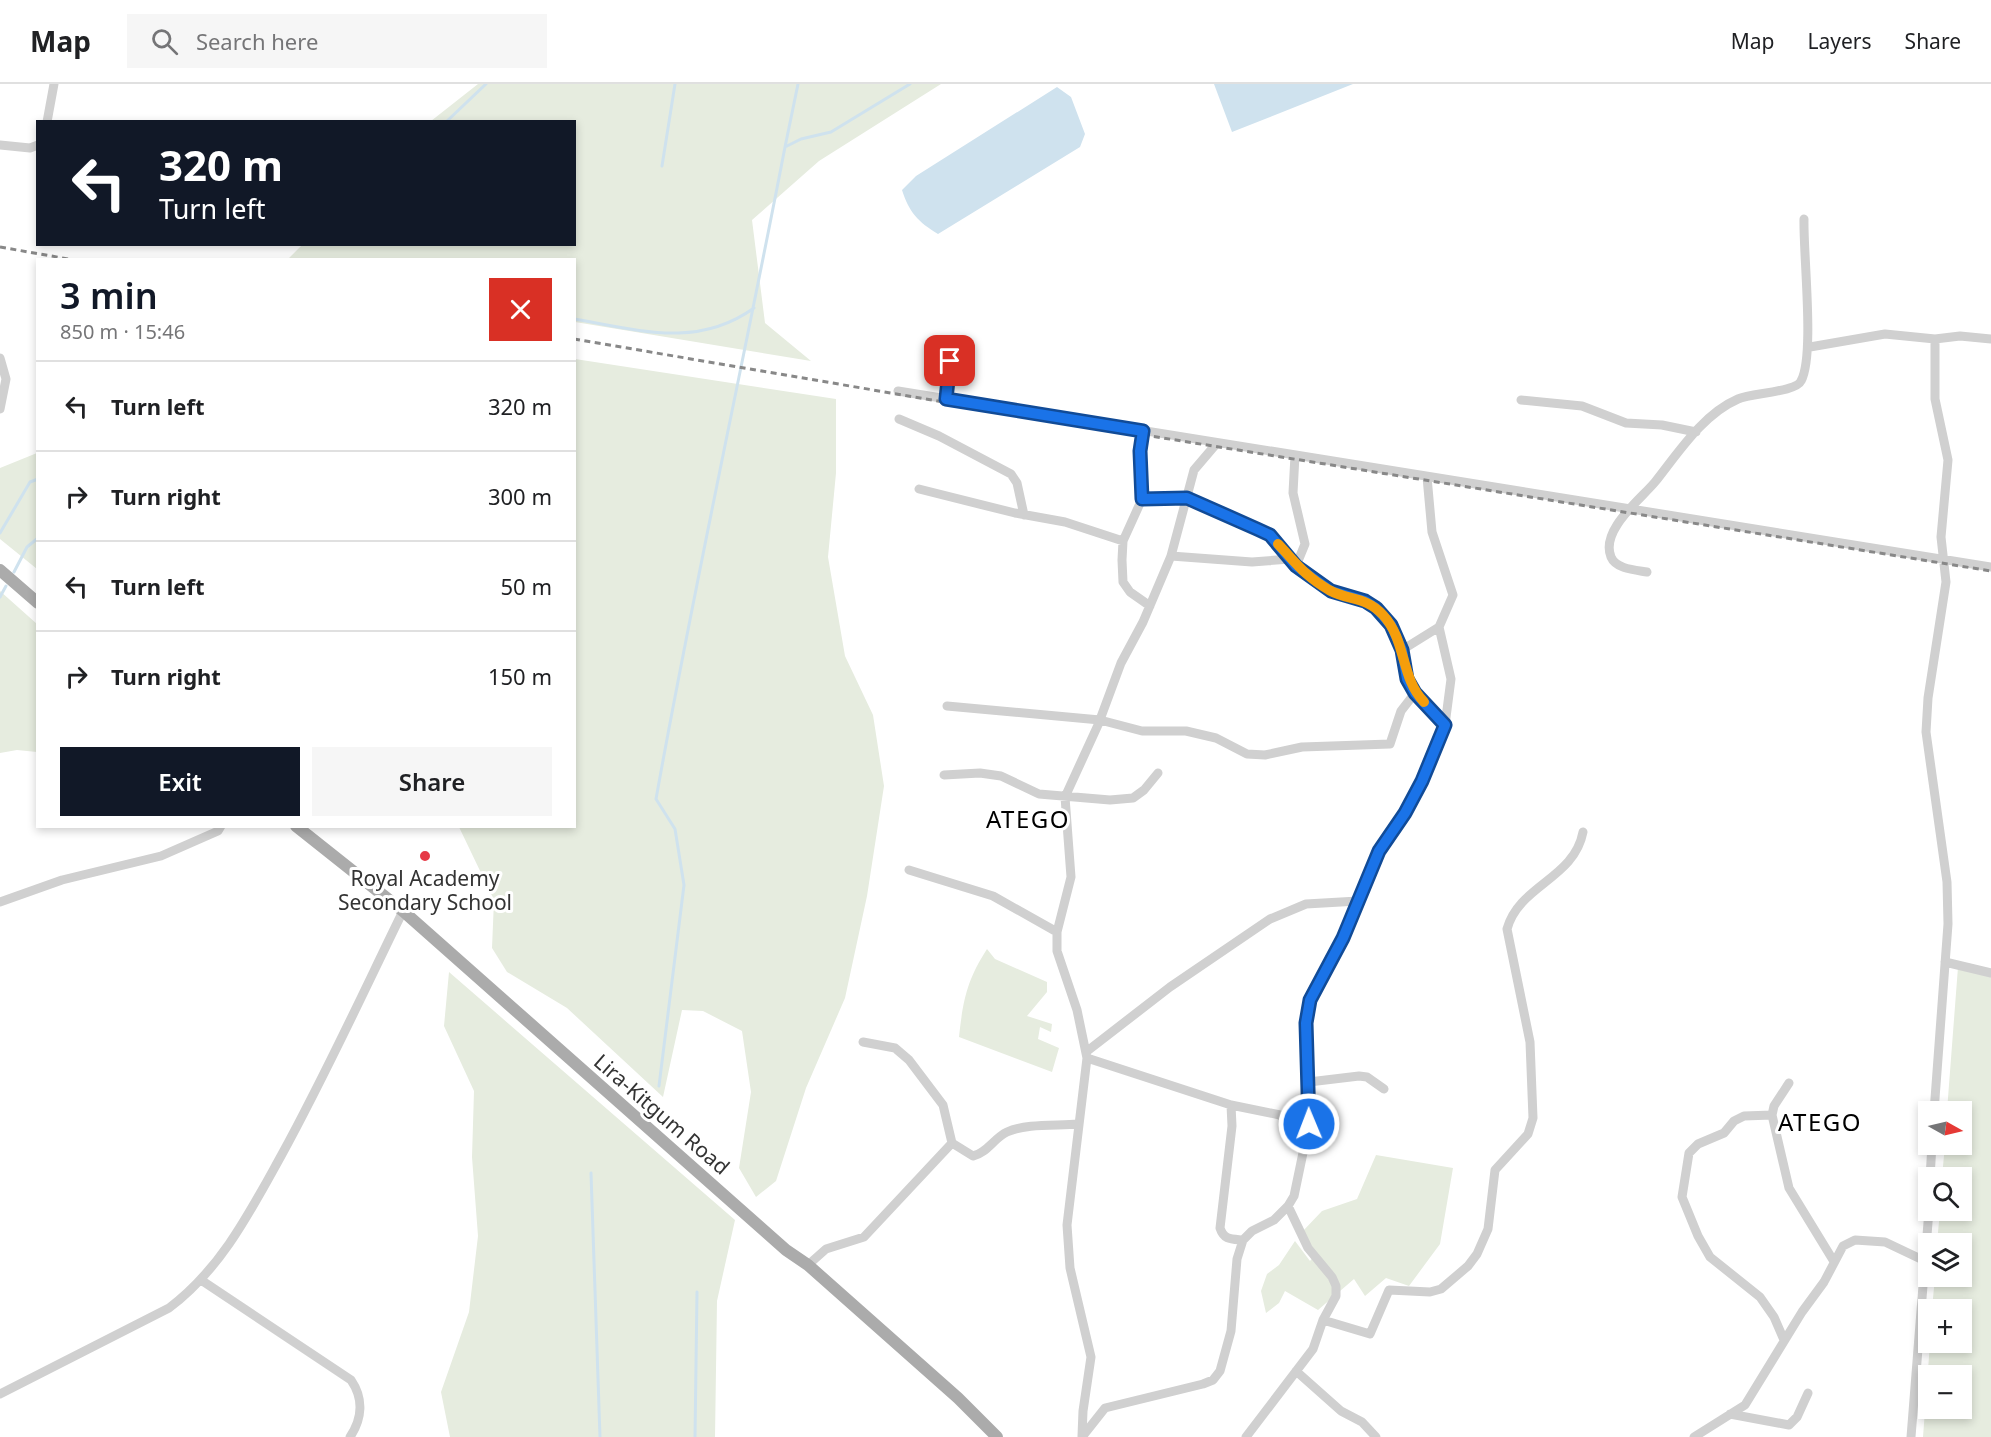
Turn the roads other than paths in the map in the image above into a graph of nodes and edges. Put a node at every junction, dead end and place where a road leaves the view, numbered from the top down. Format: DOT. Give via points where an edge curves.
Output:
graph roads {
  1 [pos="54,84"];
  2 [pos="47,120"];
  3 [pos="0,145"];
  4 [pos="36,146"];
  5 [pos="1804,219"];
  6 [pos="1935,339"];
  7 [pos="1991,339"];
  8 [pos="1810,346"];
  9 [pos="948,348"];
  10 [pos="0,358"];
  11 [pos="898,392"];
  12 [pos="946,399"];
  13 [pos="1521,400"];
  14 [pos="0,410"];
  15 [pos="899,419"];
  16 [pos="1143,431"];
  17 [pos="1696,432"];
  18 [pos="1217,443"];
  19 [pos="1295,456"];
  20 [pos="1428,477"];
  21 [pos="919,489"];
  22 [pos="1187,498"];
  23 [pos="1142,499"];
  24 [pos="1628,509"];
  25 [pos="1024,515"];
  26 [pos="1124,541"];
  27 [pos="1171,556"];
  28 [pos="1943,561"];
  29 [pos="1293,563"];
  30 [pos="1991,567"];
  31 [pos="0,570"];
  32 [pos="1647,572"];
  33 [pos="36,601"];
  34 [pos="1150,606"];
  35 [pos="1439,627"];
  36 [pos="1402,650"];
  37 [pos="1415,693"];
  38 [pos="947,706"];
  39 [pos="1100,720"];
  40 [pos="1445,725"];
  41 [pos="1158,773"];
  42 [pos="944,775"];
  43 [pos="1065,797"];
  44 [pos="220,828"];
  45 [pos="299,828"];
  46 [pos="1583,832"];
  47 [pos="909,870"];
  48 [pos="1358,901"];
  49 [pos="0,902"];
  50 [pos="403,911"];
  51 [pos="1057,932"];
  52 [pos="1945,962"];
  53 [pos="1991,973"];
  54 [pos="863,1042"];
  55 [pos="1087,1055"];
  56 [pos="1309,1082"];
  57 [pos="1789,1083"];
  58 [pos="1384,1089"];
  59 [pos="1935,1101"];
  60 [pos="1231,1105"];
  61 [pos="1772,1115"];
  62 [pos="1078,1124"];
  63 [pos="952,1143"];
  64 [pos="1307,1143"];
  65 [pos="1288,1206"];
  66 [pos="1243,1240"];
  67 [pos="1918,1257"];
  68 [pos="1833,1260"];
  69 [pos="808,1265"];
  70 [pos="201,1280"];
  71 [pos="1923,1287"];
  72 [pos="1323,1320"];
  73 [pos="1784,1340"];
  74 [pos="1296,1371"];
  75 [pos="1808,1392"];
  76 [pos="0,1394"];
  77 [pos="1730,1414"];
  78 [pos="1082,1436"];
  79 [pos="351,1437"];
  80 [pos="997,1437"];
  81 [pos="1246,1437"];
  82 [pos="1376,1437"];
  83 [pos="1694,1437"];
  84 [pos="1911,1437"];
  1 -- 2 [label="street"];
  3 -- 4 [label="street"];
  5 -- 8 [label="street"];
  6 -- 7 [label="street"];
  6 -- 8 [label="street" via="1885,334"];
  6 -- 28 [label="street" via="1935,399 1948,460 1941,537"];
  8 -- 17 [label="street" via="1800,384 1794,389 1764,391 1738,399"];
  9 -- 12 [label="street"];
  10 -- 14 [label="street" via="6,378"];
  11 -- 12 [label="street"];
  12 -- 16 [label="street"];
  13 -- 17 [label="street" via="1582,406 1626,423"];
  15 -- 25 [label="street" via="1011,474"];
  16 -- 18 [label="street"];
  16 -- 23 [label="street"];
  17 -- 24 [label="street"];
  18 -- 19 [label="street"];
  18 -- 22 [label="street" via="1198,462"];
  19 -- 20 [label="street"];
  19 -- 29 [label="street" via="1293,493 1305,544"];
  20 -- 24 [label="street"];
  20 -- 35 [label="street" via="1432,532 1453,595"];
  21 -- 25 [label="street"];
  22 -- 23 [label="street"];
  22 -- 27 [label="street"];
  22 -- 29 [label="street" via="1270,535"];
  23 -- 26 [label="street"];
  24 -- 28 [label="street"];
  24 -- 32 [label="street" via="1609,551 1617,565"];
  25 -- 26 [label="street" via="1083,526"];
  26 -- 34 [label="street" via="1123,582"];
  27 -- 29 [label="street"];
  27 -- 34 [label="street"];
  28 -- 30 [label="street"];
  28 -- 52 [label="street" via="1946,582 1926,732 1947,882"];
  29 -- 36 [label="street" via="1331,591 1376,608 1391,625"];
  31 -- 33 [label="main road"];
  34 -- 39 [label="street" via="1121,663"];
  35 -- 36 [label="street"];
  35 -- 40 [label="street" via="1451,679"];
  36 -- 37 [label="street" via="1407,679"];
  37 -- 39 [label="street" via="1401,711 1390,744 1302,747 1265,755 1247,754 1216,738 1186,731 1142,731"];
  37 -- 40 [label="street"];
  38 -- 39 [label="street"];
  39 -- 43 [label="street"];
  40 -- 48 [label="street" via="1422,781 1379,851"];
  41 -- 43 [label="street" via="1133,798"];
  42 -- 43 [label="street" via="991,774 1039,794"];
  43 -- 51 [label="street" via="1071,877"];
  44 -- 49 [label="street" via="161,856 62,880"];
  45 -- 50 [label="main road, Lira-Kitgum Road"];
  46 -- 72 [label="street" via="1581,846 1570,864 1537,888 1510,919 1507,929 1530,1042 1533,1118 1528,1134 1495,1170 1491,1218 1477,1254 1441,1289 1389,1290 1370,1334"];
  47 -- 51 [label="street" via="993,896"];
  48 -- 55 [label="street" via="1306,904 1270,919 1184,976"];
  48 -- 56 [label="street" via="1310,1000 1306,1023"];
  50 -- 69 [label="main road, Lira-Kitgum Road" via="777,1242"];
  50 -- 70 [label="street" via="242,1227"];
  51 -- 55 [label="street" via="1061,967 1077,1010"];
  52 -- 53 [label="street"];
  52 -- 59 [label="street"];
  54 -- 63 [label="street" via="895,1048 909,1060 943,1105"];
  55 -- 60 [label="street"];
  55 -- 62 [label="street"];
  56 -- 58 [label="street" via="1359,1076"];
  56 -- 64 [label="street"];
  57 -- 61 [label="street"];
  60 -- 64 [label="street" via="1280,1115"];
  60 -- 66 [label="street" via="1220,1228 1228,1239"];
  61 -- 68 [label="street" via="1789,1188"];
  61 -- 73 [label="street" via="1744,1116 1693,1148 1687,1161 1682,1197 1710,1257 1760,1297"];
  62 -- 63 [label="street" via="1012,1130 973,1156"];
  62 -- 78 [label="street" via="1067,1225 1070,1268 1091,1358"];
  63 -- 69 [label="street" via="864,1237 826,1249"];
  64 -- 65 [label="street"];
  65 -- 66 [label="street"];
  65 -- 72 [label="street" via="1308,1248 1336,1286 1335,1302"];
  66 -- 78 [label="street" via="1237,1259 1229,1344 1216,1377 1173,1394 1105,1408"];
  67 -- 68 [label="street" via="1892,1244 1867,1239 1843,1246"];
  68 -- 73 [label="street" via="1824,1282"];
  69 -- 80 [label="main road, Lira-Kitgum Road"];
  70 -- 76 [label="street" via="159,1314"];
  70 -- 79 [label="street" via="351,1380 360,1413"];
  71 -- 84 [label="street"];
  72 -- 74 [label="street" via="1313,1348"];
  73 -- 77 [label="street" via="1745,1405"];
  74 -- 81 [label="street"];
  74 -- 82 [label="street"];
  75 -- 77 [label="street" via="1789,1425"];
  77 -- 83 [label="street"];
}
